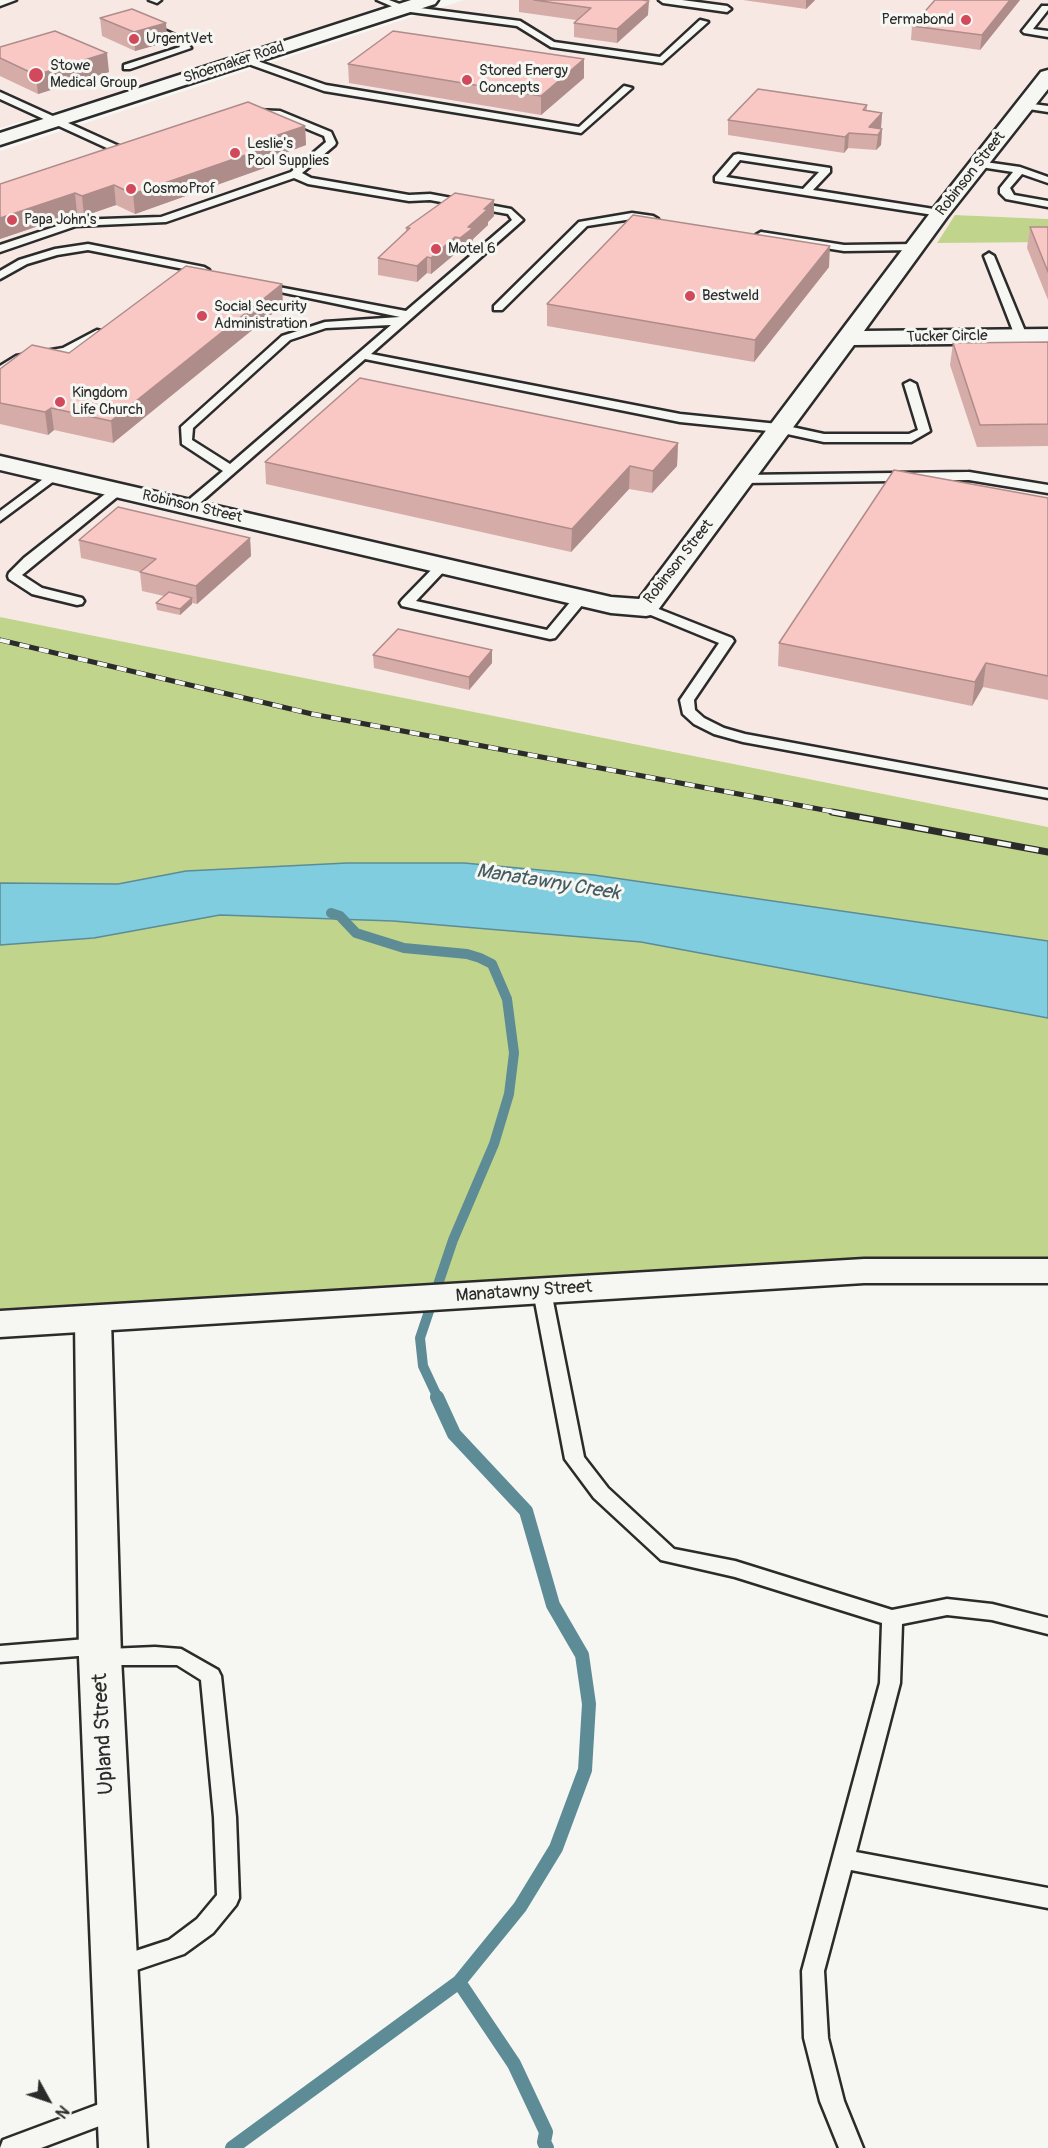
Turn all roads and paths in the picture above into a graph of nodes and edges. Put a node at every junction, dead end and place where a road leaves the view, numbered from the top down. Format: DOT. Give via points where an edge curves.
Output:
graph roads {
  1 [pos="12,0"];
  2 [pos="381,0"];
  3 [pos="429,0"];
  4 [pos="663,0"];
  5 [pos="0,3"];
  6 [pos="403,8"];
  7 [pos="1045,8"];
  8 [pos="727,9"];
  9 [pos="703,22"];
  10 [pos="142,24"];
  11 [pos="1048,34"];
  12 [pos="243,60"];
  13 [pos="127,67"];
  14 [pos="1048,76"];
  15 [pos="627,88"];
  16 [pos="0,95"];
  17 [pos="1036,107"];
  18 [pos="247,115"];
  19 [pos="47,123"];
  20 [pos="0,138"];
  21 [pos="128,154"];
  22 [pos="978,164"];
  23 [pos="1020,170"];
  24 [pos="295,174"];
  25 [pos="1048,180"];
  26 [pos="806,192"];
  27 [pos="1048,204"];
  28 [pos="940,213"];
  29 [pos="668,222"];
  30 [pos="750,234"];
  31 [pos="916,247"];
  32 [pos="0,249"];
  33 [pos="989,256"];
  34 [pos="185,267"];
  35 [pos="219,273"];
  36 [pos="0,276"];
  37 [pos="170,278"];
  38 [pos="248,281"];
  39 [pos="498,308"];
  40 [pos="403,318"];
  41 [pos="109,325"];
  42 [pos="1021,336"];
  43 [pos="1048,336"];
  44 [pos="847,338"];
  45 [pos="361,355"];
  46 [pos="0,371"];
  47 [pos="910,384"];
  48 [pos="778,428"];
  49 [pos="0,462"];
  50 [pos="230,470"];
  51 [pos="54,475"];
  52 [pos="742,479"];
  53 [pos="1048,489"];
  54 [pos="118,490"];
  55 [pos="189,507"];
  56 [pos="0,517"];
  57 [pos="442,566"];
  58 [pos="581,598"];
  59 [pos="77,601"];
  60 [pos="646,608"];
  61 [pos="1048,794"];
  62 [pos="1048,1271"];
  63 [pos="542,1291"];
  64 [pos="93,1320"];
  65 [pos="0,1324"];
  66 [pos="892,1618"];
  67 [pos="1048,1626"];
  68 [pos="100,1652"];
  69 [pos="0,1654"];
  70 [pos="843,1859"];
  71 [pos="1048,1898"];
  72 [pos="115,1967"];
  73 [pos="121,2107"];
  74 [pos="12,2148"];
  75 [pos="123,2148"];
  76 [pos="851,2148"];
  1 -- 5 [label="lane"];
  2 -- 6 [label="lane"];
  3 -- 6 [label="street, Shoemaker Road"];
  4 -- 8 [label="lane"];
  6 -- 9 [label="lane" via="520,24 551,44 662,60"];
  6 -- 12 [label="street, Shoemaker Road"];
  7 -- 11 [label="lane" via="1028,31"];
  10 -- 13 [label="lane" via="181,41 186,48"];
  12 -- 15 [label="lane" via="324,88 581,130"];
  12 -- 19 [label="street, Shoemaker Road"];
  14 -- 17 [label="street, Robinson Street"];
  16 -- 19 [label="lane"];
  17 -- 22 [label="street, Robinson Street"];
  18 -- 24 [label="lane" via="277,113 328,134 331,143"];
  19 -- 20 [label="street, Shoemaker Road"];
  19 -- 21 [label="lane"];
  22 -- 23 [label="lane"];
  22 -- 28 [label="street, Robinson Street"];
  23 -- 25 [label="lane"];
  23 -- 27 [label="lane" via="1005,193 1016,199"];
  24 -- 32 [label="lane" via="162,220 75,223"];
  24 -- 40 [label="lane" via="308,182 511,212 518,220"];
  26 -- 26 [label="lane" via="784,189 719,179 738,157 826,170"];
  26 -- 28 [label="lane"];
  28 -- 31 [label="street, Robinson Street"];
  29 -- 39 [label="lane" via="632,216 583,224"];
  30 -- 31 [label="lane" via="844,248"];
  31 -- 44 [label="street, Robinson Street"];
  33 -- 42 [label="lane"];
  34 -- 35 [label="lane"];
  34 -- 36 [label="lane" via="88,247 23,262"];
  34 -- 37 [label="lane"];
  38 -- 40 [label="lane"];
  40 -- 45 [label="lane"];
  40 -- 50 [label="lane" via="325,325 286,338 187,427 186,441"];
  41 -- 46 [label="lane" via="67,351 20,358"];
  42 -- 43 [label="street, Tucker Circle"];
  42 -- 44 [label="street, Tucker Circle"];
  44 -- 48 [label="street, Robinson Street"];
  45 -- 48 [label="lane" via="680,418"];
  45 -- 50 [label="lane"];
  47 -- 48 [label="lane" via="924,431 911,438 824,438"];
  48 -- 52 [label="street, Robinson Street"];
  49 -- 51 [label="street, Robinson Street"];
  50 -- 55 [label="lane"];
  51 -- 54 [label="street, Robinson Street"];
  51 -- 56 [label="lane"];
  52 -- 53 [label="lane" via="969,476"];
  52 -- 60 [label="street, Robinson Street"];
  54 -- 55 [label="street, Robinson Street"];
  54 -- 59 [label="lane" via="14,576 36,591"];
  55 -- 57 [label="street, Robinson Street"];
  57 -- 58 [label="street, Robinson Street"];
  57 -- 58 [label="lane" via="407,603 550,635"];
  58 -- 60 [label="street, Robinson Street"];
  60 -- 61 [label="lane" via="726,641 687,700 688,711 719,731"];
  62 -- 63 [label="street, Manatawny Street" via="864,1271"];
  63 -- 64 [label="street, Manatawny Street"];
  63 -- 66 [label="lane" via="575,1459 609,1500 668,1555 735,1569"];
  64 -- 65 [label="street, Manatawny Street"];
  64 -- 68 [label="street, Upland Street"];
  66 -- 67 [label="lane" via="947,1607 992,1612"];
  66 -- 70 [label="lane" via="890,1683"];
  68 -- 69 [label="lane"];
  68 -- 72 [label="street, Upland Street"];
  68 -- 72 [label="lane" via="181,1657 211,1676 225,1828 228,1898 205,1926 176,1947"];
  70 -- 71 [label="lane"];
  70 -- 76 [label="lane" via="813,1971 816,2038 832,2101"];
  72 -- 73 [label="street, Upland Street"];
  73 -- 74 [label="lane"];
  73 -- 75 [label="street, Upland Street"];
}
